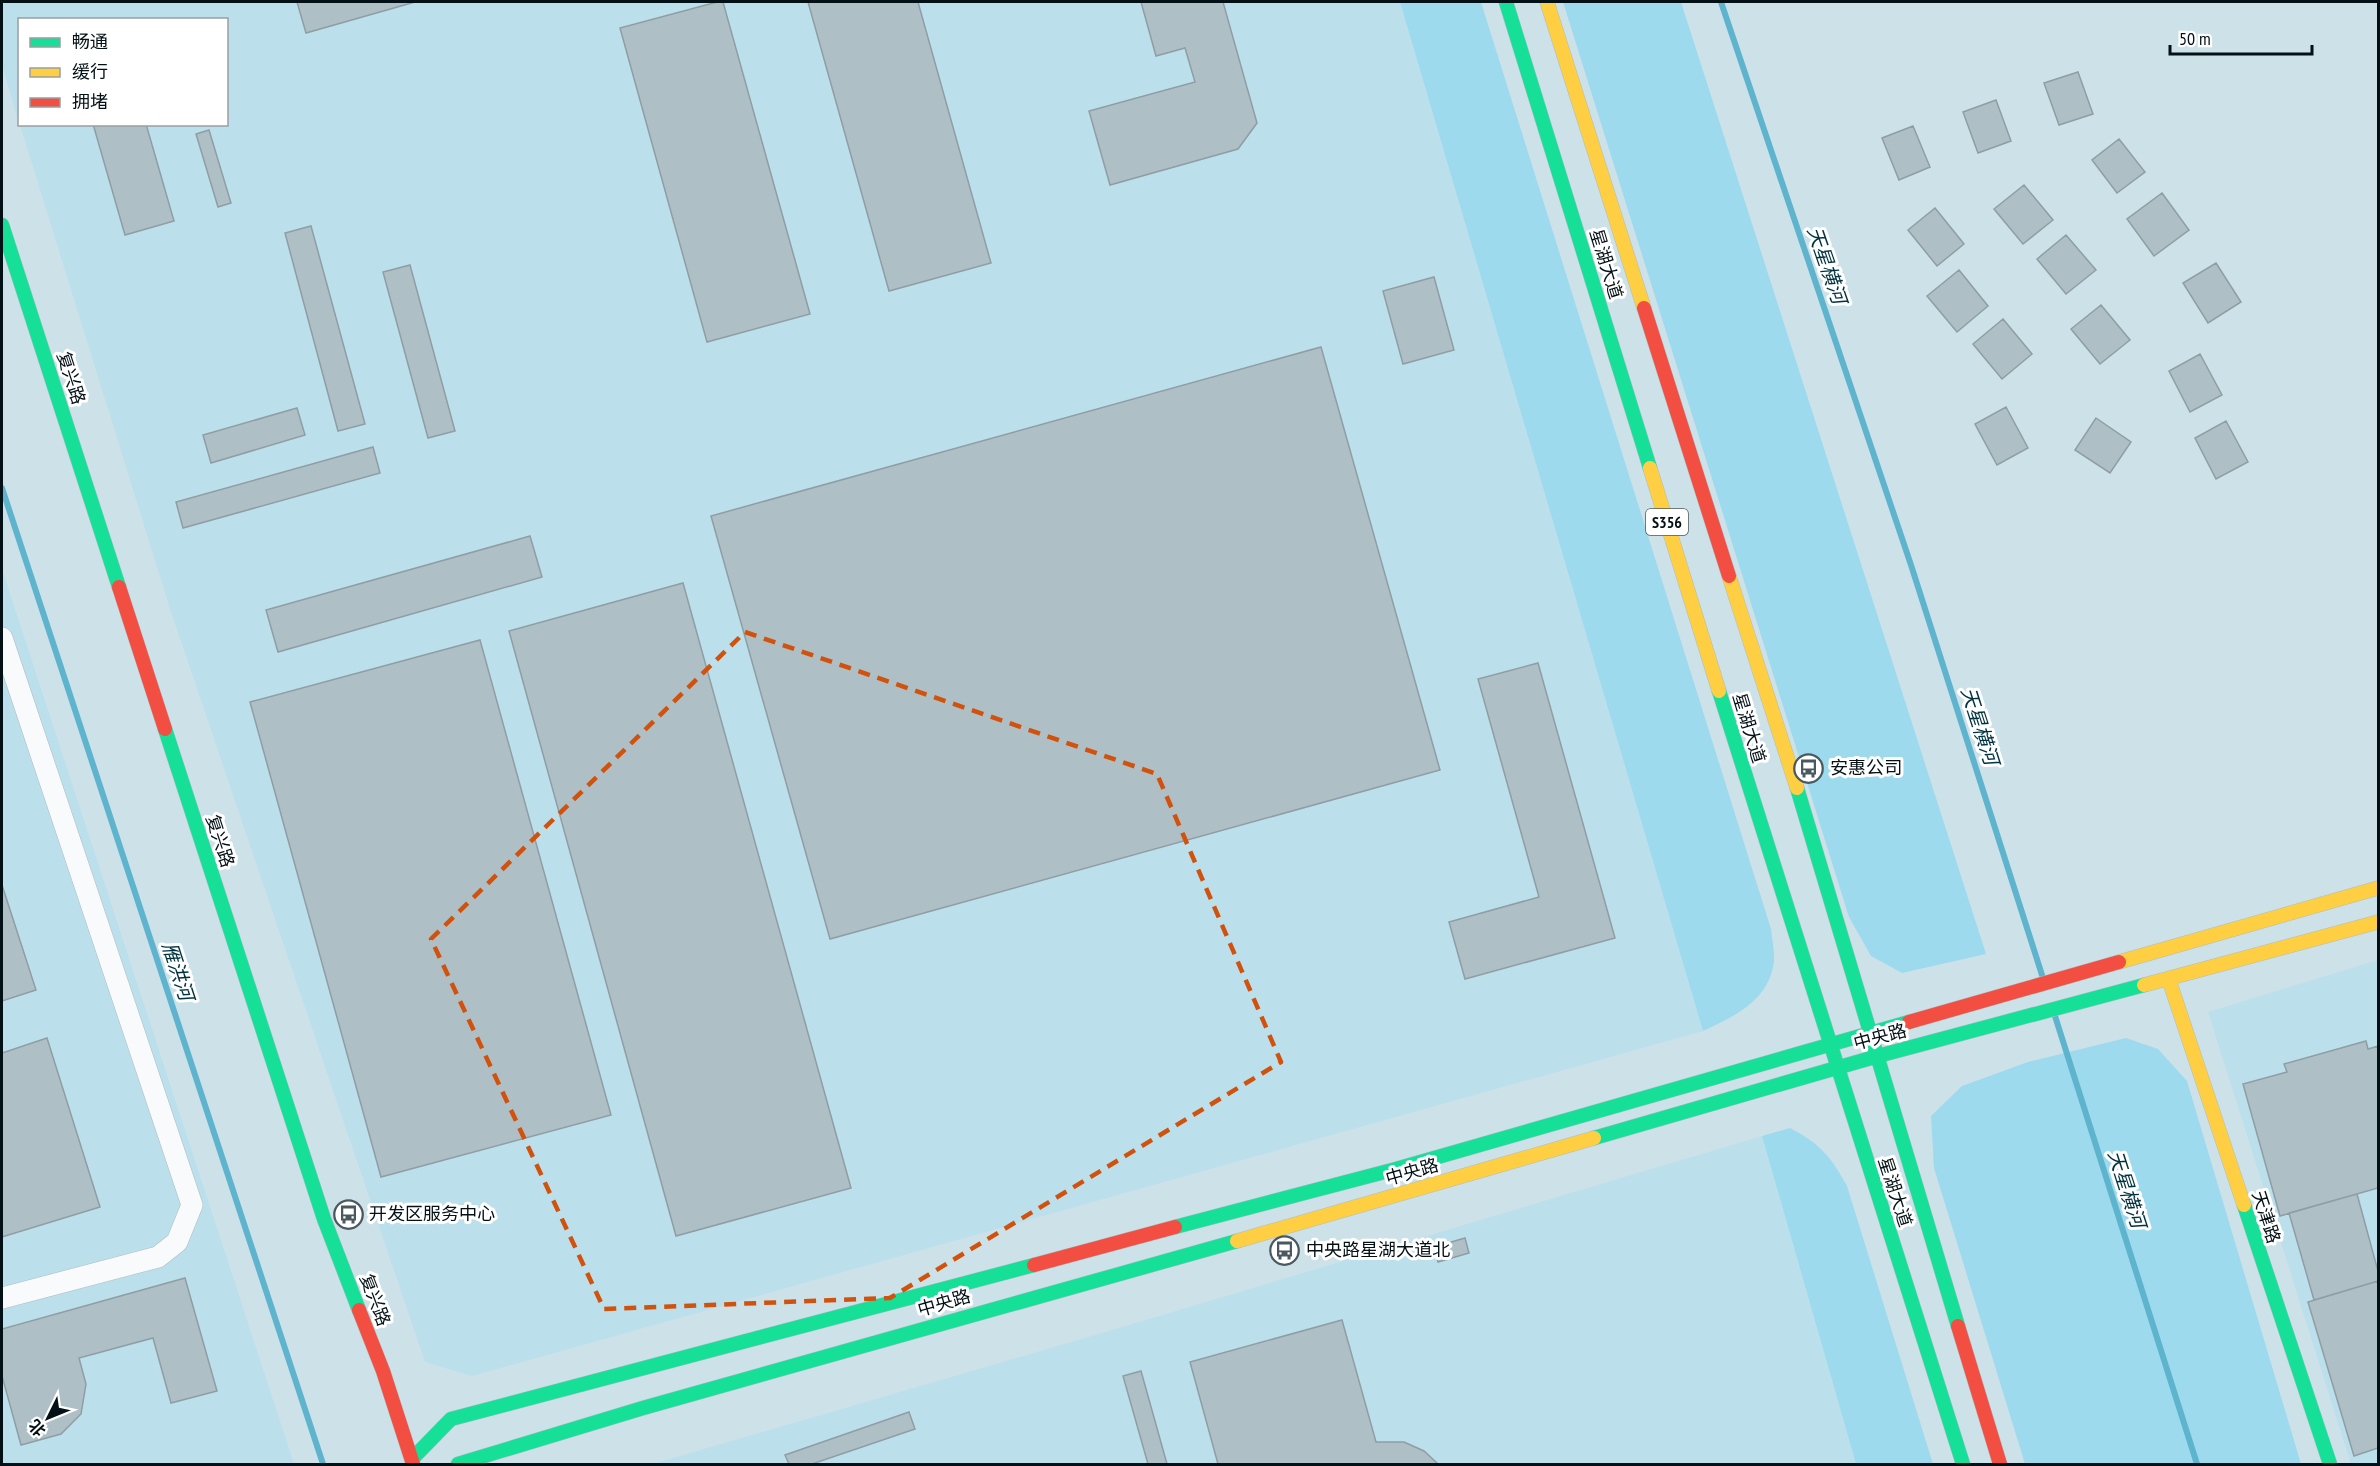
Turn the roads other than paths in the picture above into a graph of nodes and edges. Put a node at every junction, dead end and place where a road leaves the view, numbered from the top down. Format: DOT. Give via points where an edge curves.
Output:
graph roads {
  1 [pos="1506,2"];
  2 [pos="1546,2"];
  3 [pos="2,225"];
  4 [pos="2,638"];
  5 [pos="2379,888"];
  6 [pos="2379,922"];
  7 [pos="2169,980"];
  8 [pos="1872,1033"];
  9 [pos="1828,1043"];
  10 [pos="1878,1056"];
  11 [pos="1836,1068"];
  12 [pos="2,1299"];
  13 [pos="423,1463"];
  14 [pos="458,1464"];
  15 [pos="1963,1464"];
  16 [pos="2000,1464"];
  17 [pos="2330,1464"];
  1 -- 9 [label="street, 星湖大道 / S356"];
  2 -- 8 [label="street, 星湖大道 / S356"];
  3 -- 13 [label="street, 复兴路" via="324,1219"];
  4 -- 12 [label="street" via="192,1205 177,1242 158,1257"];
  5 -- 8 [label="street, 中央路"];
  6 -- 7 [label="street, 中央路"];
  7 -- 10 [label="street, 中央路"];
  7 -- 17 [label="street, 天津路"];
  8 -- 9 [label="street, 中央路"];
  8 -- 10 [label="street, 星湖大道 / S356"];
  9 -- 11 [label="street, 星湖大道"];
  9 -- 13 [label="street, 中央路" via="1396,1168 451,1419"];
  10 -- 11 [label="street, 中央路"];
  10 -- 16 [label="street, 星湖大道"];
  11 -- 14 [label="street, 中央路" via="1395,1197 655,1404"];
  11 -- 15 [label="street, 星湖大道"];
}
